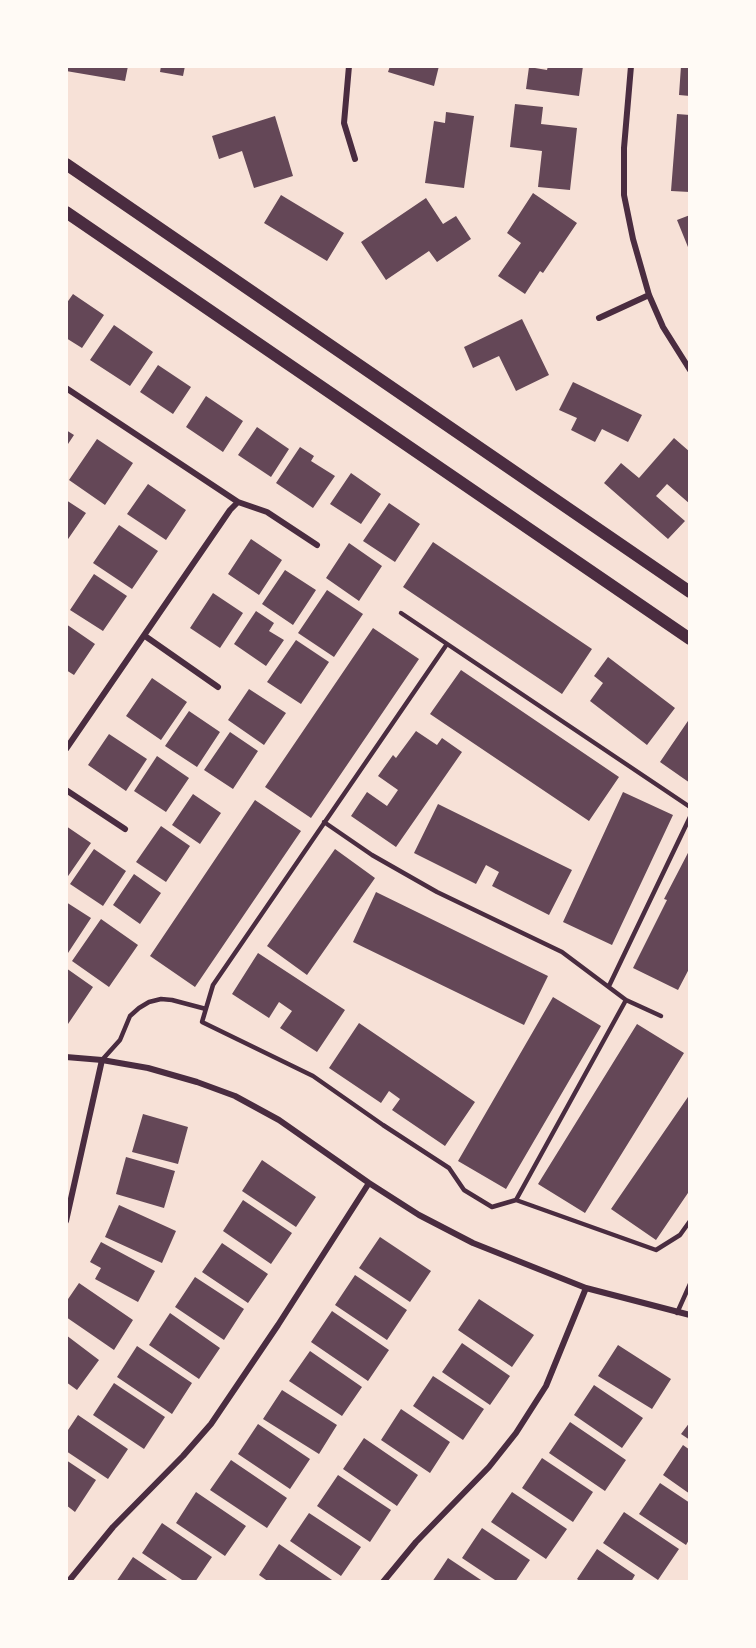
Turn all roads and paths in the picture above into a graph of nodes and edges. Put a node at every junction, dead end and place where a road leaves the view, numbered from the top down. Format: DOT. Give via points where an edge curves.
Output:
graph roads {
  1 [pos="349,66"];
  2 [pos="631,66"];
  3 [pos="355,159"];
  4 [pos="66,164"];
  5 [pos="66,212"];
  6 [pos="649,295"];
  7 [pos="599,318"];
  8 [pos="690,370"];
  9 [pos="66,388"];
  10 [pos="238,502"];
  11 [pos="317,545"];
  12 [pos="690,592"];
  13 [pos="401,613"];
  14 [pos="145,636"];
  15 [pos="690,639"];
  16 [pos="447,644"];
  17 [pos="218,687"];
  18 [pos="66,749"];
  19 [pos="66,790"];
  20 [pos="690,807"];
  21 [pos="690,817"];
  22 [pos="324,822"];
  23 [pos="125,829"];
  24 [pos="609,986"];
  25 [pos="626,1000"];
  26 [pos="206,1009"];
  27 [pos="661,1016"];
  28 [pos="66,1057"];
  29 [pos="102,1060"];
  30 [pos="369,1183"];
  31 [pos="516,1200"];
  32 [pos="66,1221"];
  33 [pos="690,1221"];
  34 [pos="690,1284"];
  35 [pos="586,1288"];
  36 [pos="677,1313"];
  37 [pos="690,1315"];
  38 [pos="68,1582"];
  39 [pos="383,1582"];
  1 -- 3 [label="street" via="344,123"];
  2 -- 6 [label="street" via="624,195"];
  4 -- 12 [label="main road"];
  5 -- 15 [label="main road"];
  6 -- 7 [label="street"];
  6 -- 8 [label="street" via="663,327"];
  9 -- 10 [label="street"];
  10 -- 11 [label="street" via="267,512"];
  10 -- 14 [label="street"];
  13 -- 16 [label="lane"];
  14 -- 17 [label="street"];
  14 -- 18 [label="street"];
  16 -- 20 [label="lane"];
  16 -- 22 [label="lane"];
  19 -- 23 [label="street"];
  21 -- 24 [label="lane"];
  22 -- 24 [label="lane" via="436,892 562,952"];
  22 -- 26 [label="lane" via="213,985"];
  24 -- 25 [label="lane"];
  25 -- 27 [label="lane"];
  25 -- 31 [label="lane"];
  26 -- 29 [label="lane" via="172,1000 149,1002 130,1016 120,1040"];
  26 -- 31 [label="lane" via="202,1022 313,1076 450,1168 464,1190 492,1207"];
  28 -- 29 [label="street"];
  29 -- 30 [label="street" via="148,1068 235,1096 279,1119"];
  29 -- 32 [label="street"];
  30 -- 35 [label="street" via="473,1243"];
  30 -- 38 [label="street" via="211,1424 113,1527"];
  31 -- 33 [label="lane" via="656,1250 680,1236"];
  34 -- 36 [label="lane"];
  35 -- 36 [label="street"];
  35 -- 39 [label="street" via="546,1386 516,1433"];
  36 -- 37 [label="street"];
}
